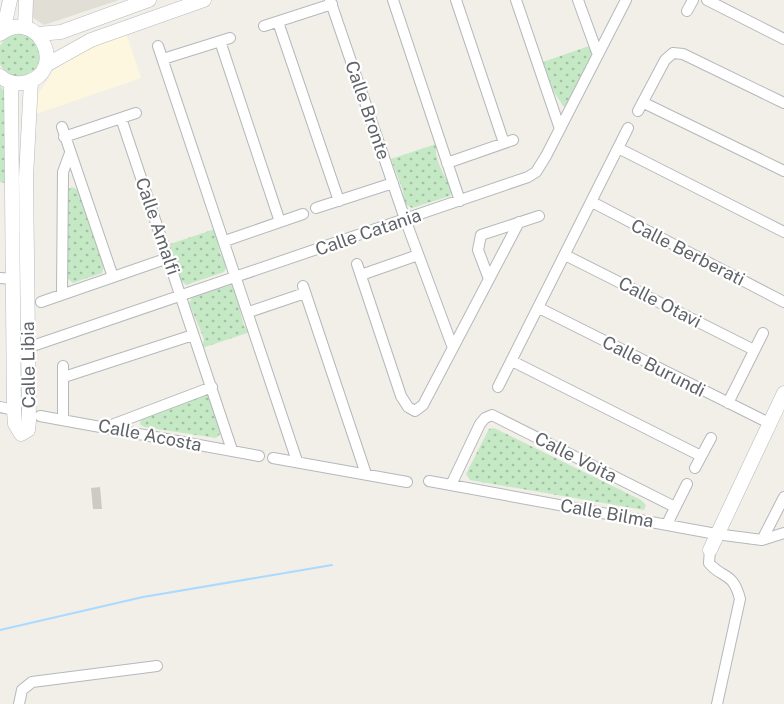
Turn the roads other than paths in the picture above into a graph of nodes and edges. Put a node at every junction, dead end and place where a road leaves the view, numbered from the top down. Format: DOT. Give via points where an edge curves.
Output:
graph roads {
  1 [pos="10,0"];
  2 [pos="26,0"];
  3 [pos="149,0"];
  4 [pos="204,0"];
  5 [pos="393,0"];
  6 [pos="456,0"];
  7 [pos="516,0"];
  8 [pos="579,0"];
  9 [pos="626,0"];
  10 [pos="693,0"];
  11 [pos="707,0"];
  12 [pos="331,2"];
  13 [pos="687,11"];
  14 [pos="278,21"];
  15 [pos="264,26"];
  16 [pos="31,31"];
  17 [pos="2,33"];
  18 [pos="784,39"];
  19 [pos="158,46"];
  20 [pos="598,55"];
  21 [pos="163,59"];
  22 [pos="46,65"];
  23 [pos="5,79"];
  24 [pos="31,81"];
  25 [pos="784,103"];
  26 [pos="136,113"];
  27 [pos="121,118"];
  28 [pos="628,128"];
  29 [pos="560,129"];
  30 [pos="618,148"];
  31 [pos="70,153"];
  32 [pos="447,163"];
  33 [pos="784,171"];
  34 [pos="393,183"];
  35 [pos="339,201"];
  36 [pos="460,201"];
  37 [pos="592,202"];
  38 [pos="316,208"];
  39 [pos="303,214"];
  40 [pos="539,216"];
  41 [pos="405,219"];
  42 [pos="280,222"];
  43 [pos="519,222"];
  44 [pos="784,232"];
  45 [pos="225,241"];
  46 [pos="418,255"];
  47 [pos="565,255"];
  48 [pos="168,258"];
  49 [pos="357,264"];
  50 [pos="361,275"];
  51 [pos="113,277"];
  52 [pos="236,277"];
  53 [pos="0,278"];
  54 [pos="14,279"];
  55 [pos="489,279"];
  56 [pos="62,294"];
  57 [pos="181,295"];
  58 [pos="784,300"];
  59 [pos="41,302"];
  60 [pos="539,308"];
  61 [pos="249,312"];
  62 [pos="763,333"];
  63 [pos="194,335"];
  64 [pos="453,348"];
  65 [pos="21,350"];
  66 [pos="754,350"];
  67 [pos="512,361"];
  68 [pos="212,387"];
  69 [pos="498,387"];
  70 [pos="784,393"];
  71 [pos="728,403"];
  72 [pos="7,408"];
  73 [pos="40,416"];
  74 [pos="63,419"];
  75 [pos="769,423"];
  76 [pos="107,427"];
  77 [pos="711,438"];
  78 [pos="232,450"];
  79 [pos="259,456"];
  80 [pos="701,456"];
  81 [pos="273,458"];
  82 [pos="297,461"];
  83 [pos="695,468"];
  84 [pos="366,474"];
  85 [pos="429,481"];
  86 [pos="407,482"];
  87 [pos="687,484"];
  88 [pos="451,485"];
  89 [pos="784,497"];
  90 [pos="675,507"];
  91 [pos="667,524"];
  92 [pos="784,533"];
  93 [pos="716,534"];
  94 [pos="762,540"];
  95 [pos="710,550"];
  96 [pos="157,666"];
  97 [pos="19,704"];
  98 [pos="717,704"];
  1 -- 17 [label="street"];
  2 -- 16 [label="street"];
  3 -- 16 [label="street" via="61,32"];
  4 -- 22 [label="street" via="91,40"];
  5 -- 32 [label="street"];
  6 -- 32 [label="street" via="509,142"];
  7 -- 29 [label="street"];
  8 -- 20 [label="street"];
  9 -- 20 [label="street, Calle Catania"];
  10 -- 13 [label="street"];
  11 -- 18 [label="street"];
  12 -- 14 [label="street"];
  12 -- 34 [label="street, Calle Bronte"];
  14 -- 15 [label="street"];
  14 -- 35 [label="street"];
  16 -- 17 [label="street"];
  16 -- 22 [label="street" via="46,48"];
  19 -- 21 [label="street"];
  20 -- 29 [label="street, Calle Catania"];
  21 -- 42 [label="street" via="225,39"];
  21 -- 45 [label="street"];
  22 -- 24 [label="street"];
  23 -- 24 [label="street"];
  23 -- 54 [label="street, Calle Libia"];
  24 -- 65 [label="street, Calle Libia"];
  25 -- 33 [label="street" via="678,53 668,56 641,107"];
  26 -- 27 [label="street"];
  27 -- 31 [label="street" via="63,132"];
  27 -- 48 [label="street, Calle Amalfi"];
  28 -- 30 [label="street"];
  29 -- 36 [label="street, Calle Catania" via="536,172"];
  30 -- 37 [label="street"];
  30 -- 44 [label="street"];
  31 -- 51 [label="street"];
  31 -- 56 [label="street" via="63,180"];
  32 -- 36 [label="street"];
  34 -- 35 [label="street"];
  34 -- 41 [label="street, Calle Bronte"];
  35 -- 38 [label="street"];
  36 -- 41 [label="street, Calle Catania"];
  37 -- 47 [label="street"];
  37 -- 58 [label="street, Calle Berberati"];
  39 -- 42 [label="street"];
  40 -- 43 [label="street"];
  41 -- 46 [label="street, Calle Bronte"];
  41 -- 52 [label="street, Calle Catania"];
  42 -- 45 [label="street"];
  43 -- 55 [label="street"];
  43 -- 55 [label="street" via="481,235 478,250"];
  45 -- 52 [label="street"];
  46 -- 50 [label="street"];
  46 -- 64 [label="street, Calle Bronte"];
  47 -- 60 [label="street"];
  47 -- 66 [label="street, Calle Otavi"];
  48 -- 51 [label="street"];
  48 -- 57 [label="street, Calle Amalfi"];
  49 -- 50 [label="street"];
  50 -- 64 [label="street" via="408,408 415,411 423,405"];
  51 -- 56 [label="street"];
  52 -- 57 [label="street, Calle Catania"];
  52 -- 61 [label="street"];
  53 -- 54 [label="street"];
  54 -- 65 [label="street, Calle Libia"];
  55 -- 64 [label="street"];
  56 -- 59 [label="street"];
  57 -- 63 [label="street, Calle Amalfi"];
  57 -- 65 [label="street, Calle Catania"];
  60 -- 67 [label="street"];
  60 -- 71 [label="street, Calle Burundi"];
  61 -- 82 [label="street"];
  61 -- 84 [label="street" via="304,290"];
  62 -- 66 [label="street"];
  63 -- 68 [label="street, Calle Amalfi"];
  63 -- 74 [label="street" via="63,372"];
  65 -- 72 [label="street, Calle Libia"];
  65 -- 72 [label="street, Calle Libia" via="27,432 21,434 16,430"];
  66 -- 71 [label="street"];
  67 -- 69 [label="street"];
  67 -- 80 [label="street"];
  68 -- 76 [label="street"];
  68 -- 78 [label="street, Calle Amalfi"];
  70 -- 75 [label="street"];
  71 -- 75 [label="street, Calle Burundi"];
  73 -- 74 [label="street, Calle Acosta"];
  74 -- 76 [label="street, Calle Acosta"];
  75 -- 93 [label="street"];
  76 -- 78 [label="street, Calle Acosta"];
  77 -- 80 [label="street"];
  78 -- 79 [label="street, Calle Acosta"];
  80 -- 83 [label="street"];
  81 -- 82 [label="street"];
  82 -- 84 [label="street"];
  84 -- 86 [label="street"];
  85 -- 88 [label="street, Calle Bilma"];
  87 -- 90 [label="street"];
  88 -- 90 [label="street, Calle Voita" via="480,424 489,415"];
  88 -- 91 [label="street, Calle Bilma"];
  89 -- 94 [label="street"];
  90 -- 91 [label="street"];
  91 -- 93 [label="street, Calle Bilma"];
  92 -- 94 [label="street, Calle Bilma"];
  93 -- 94 [label="street, Calle Bilma"];
  93 -- 95 [label="street"];
  95 -- 98 [label="street" via="709,563 728,575 740,599"];
  96 -- 97 [label="street" via="41,680 25,685"];
}
